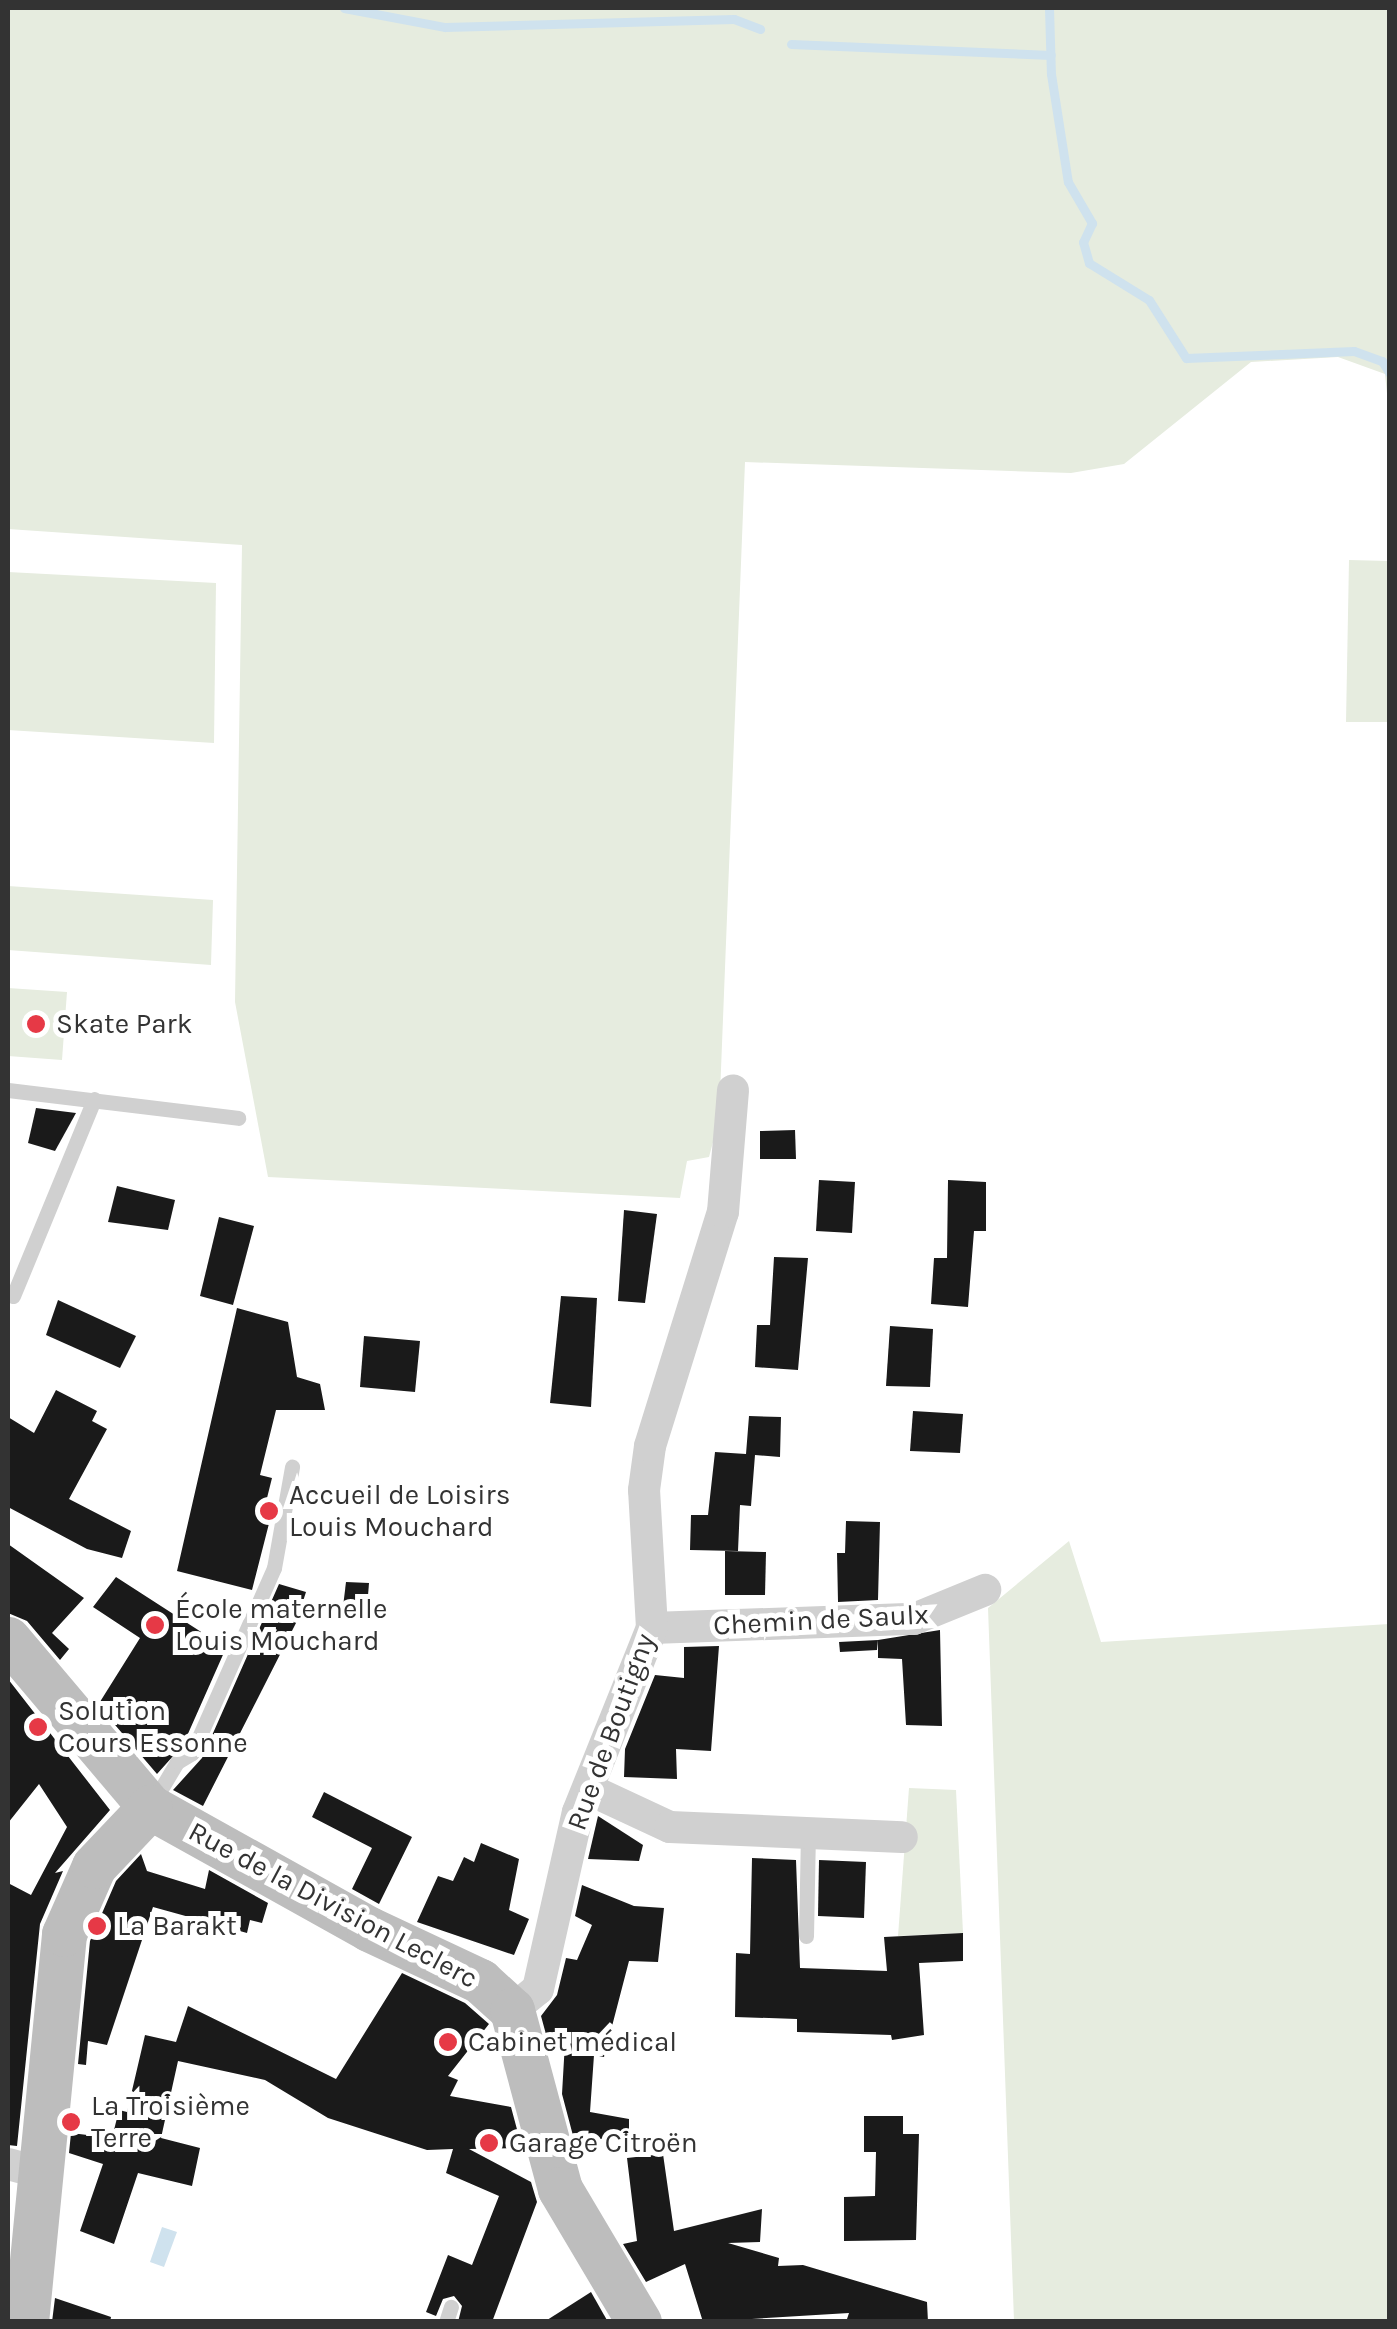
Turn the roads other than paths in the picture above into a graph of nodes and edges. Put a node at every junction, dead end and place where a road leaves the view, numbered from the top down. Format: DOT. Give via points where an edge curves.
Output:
graph roads {
  1 [pos="8,1090"];
  2 [pos="733,1090"];
  3 [pos="94,1100"];
  4 [pos="238,1118"];
  5 [pos="13,1296"];
  6 [pos="292,1467"];
  7 [pos="985,1590"];
  8 [pos="652,1628"];
  9 [pos="8,1639"];
  10 [pos="588,1789"];
  11 [pos="150,1807"];
  12 [pos="808,1834"];
  13 [pos="902,1836"];
  14 [pos="806,1936"];
  15 [pos="512,2010"];
  16 [pos="24,2168"];
  17 [pos="26,2322"];
  18 [pos="639,2322"];
  1 -- 3 [label="lane"];
  2 -- 8 [label="street, Rue de Boutigny" via="723,1212 650,1446 644,1490"];
  3 -- 4 [label="lane"];
  3 -- 5 [label="lane"];
  6 -- 11 [label="lane" via="274,1568 192,1753 177,1762"];
  7 -- 8 [label="street, Chemin de Saulx" via="943,1613 914,1619"];
  8 -- 10 [label="street, Rue de Boutigny"];
  9 -- 11 [label="main road, Rue de la Division Leclerc"];
  10 -- 12 [label="street" via="670,1827"];
  10 -- 15 [label="street, Rue de Boutigny" via="538,1988"];
  11 -- 15 [label="main road, Rue de la Division Leclerc" via="369,1929 480,1981"];
  11 -- 16 [label="main road" via="94,1866 64,1934"];
  12 -- 13 [label="street"];
  12 -- 14 [label="lane"];
  15 -- 18 [label="main road" via="560,2189"];
  16 -- 17 [label="main road"];
}
